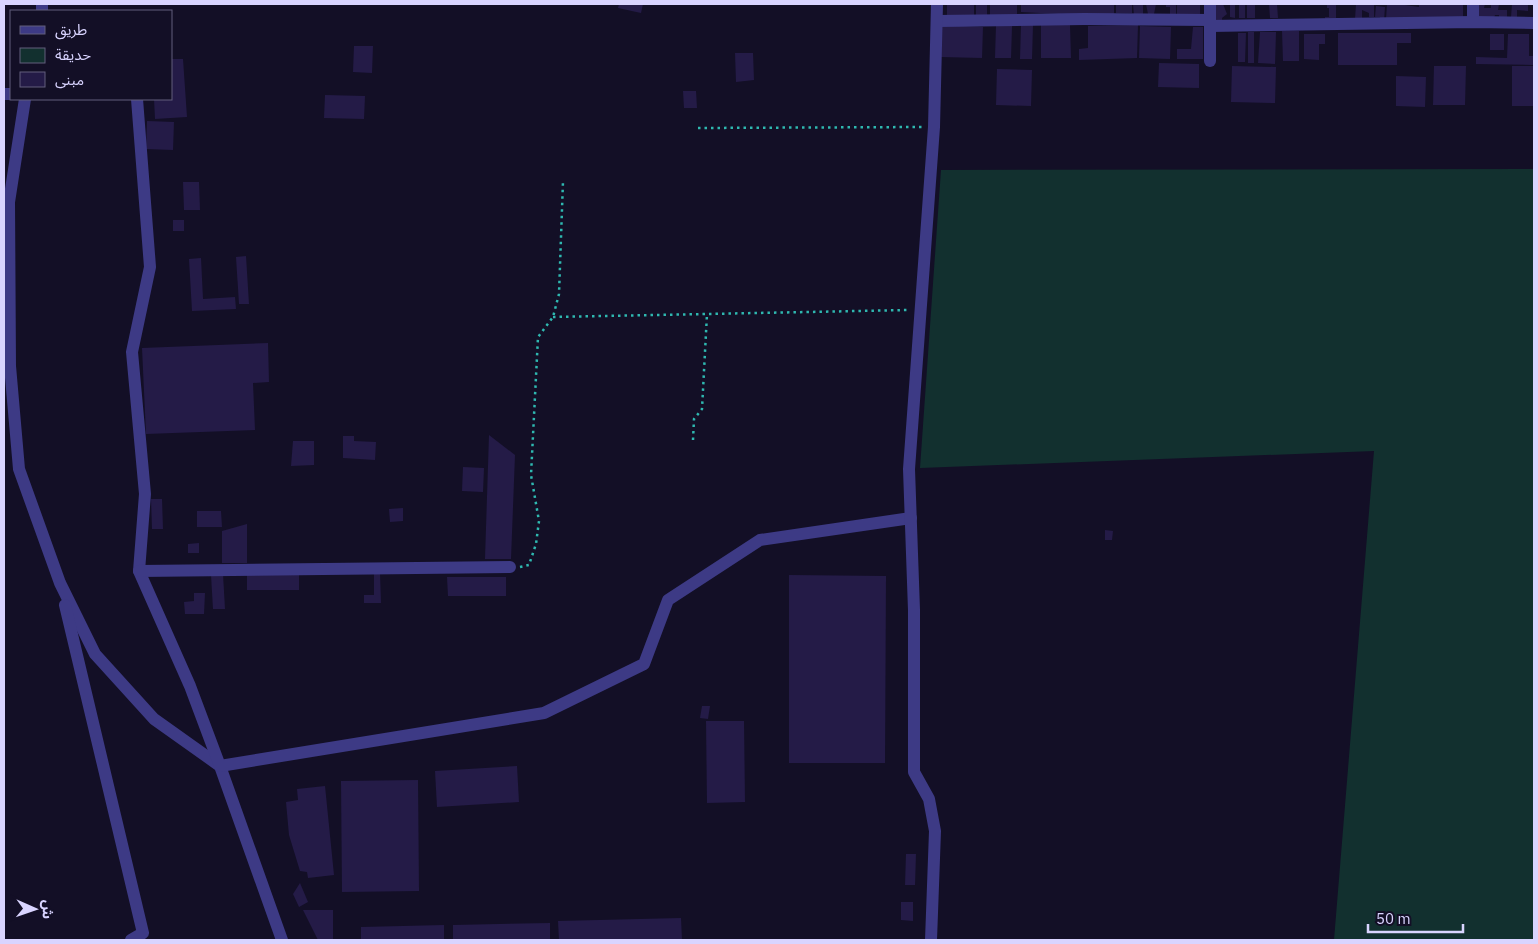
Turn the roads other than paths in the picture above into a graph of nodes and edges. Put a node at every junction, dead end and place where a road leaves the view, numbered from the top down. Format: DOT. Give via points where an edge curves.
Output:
graph roads {
  1 [pos="937,4"];
  2 [pos="1210,4"];
  3 [pos="1473,4"];
  4 [pos="937,21"];
  5 [pos="1473,22"];
  6 [pos="1210,23"];
  7 [pos="1534,23"];
  8 [pos="1210,61"];
  9 [pos="25,100"];
  10 [pos="137,100"];
  11 [pos="6,202"];
  12 [pos="7,366"];
  13 [pos="911,518"];
  14 [pos="510,567"];
  15 [pos="138,571"];
  16 [pos="60,583"];
  17 [pos="220,766"];
  18 [pos="131,940"];
  19 [pos="282,940"];
  20 [pos="930,940"];
  1 -- 4 [label="street"];
  2 -- 6 [label="street"];
  3 -- 5 [label="street"];
  4 -- 6 [label="street" via="1084,19"];
  4 -- 13 [label="street" via="934,127 909,470"];
  5 -- 6 [label="street"];
  5 -- 7 [label="street"];
  6 -- 8 [label="street"];
  9 -- 11 [label="street"];
  10 -- 15 [label="street" via="150,267 132,352 145,494"];
  11 -- 12 [label="street"];
  12 -- 16 [label="street" via="19,469"];
  13 -- 17 [label="street" via="760,540 668,600 644,664 544,713"];
  13 -- 20 [label="street" via="914,772 929,799 934,831"];
  14 -- 15 [label="street"];
  15 -- 17 [label="street" via="190,686"];
  16 -- 17 [label="street" via="95,654 154,719"];
  16 -- 18 [label="street" via="143,933"];
  17 -- 19 [label="street"];
}
